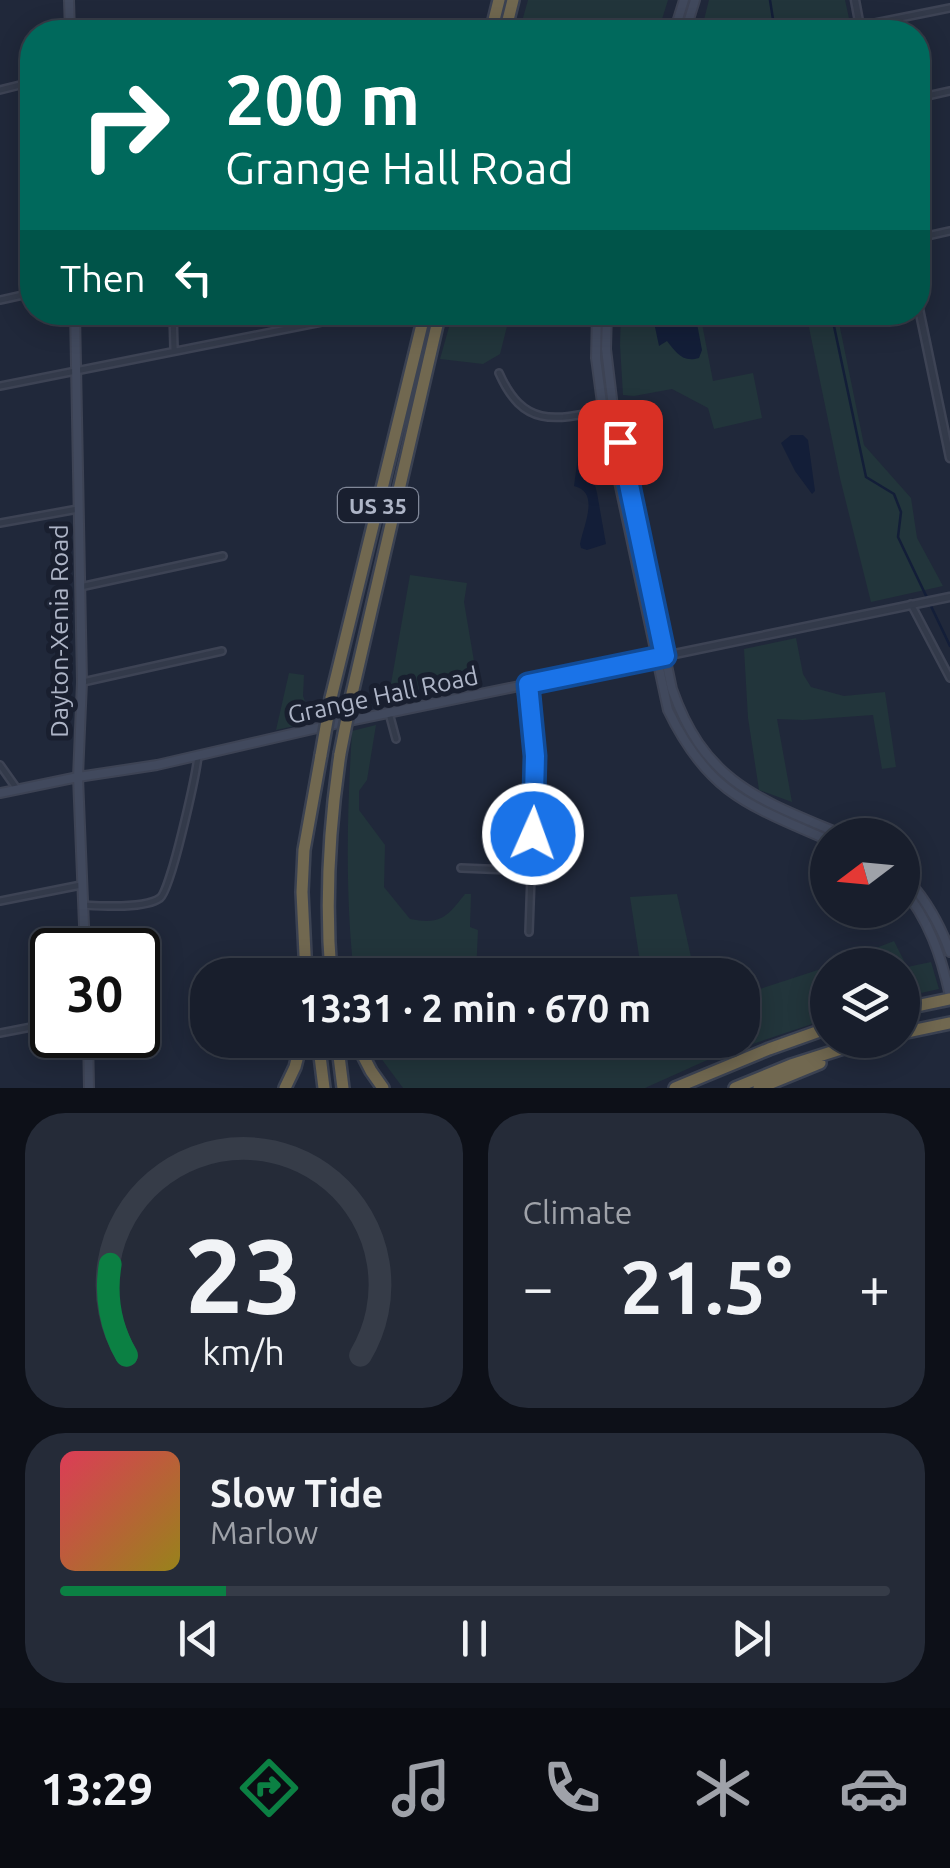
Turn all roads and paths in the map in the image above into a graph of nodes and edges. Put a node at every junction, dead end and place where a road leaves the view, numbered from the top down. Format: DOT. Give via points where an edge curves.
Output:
graph roads {
  1 [pos="950,8"];
  2 [pos="899,20"];
  3 [pos="75,325"];
  4 [pos="173,325"];
  5 [pos="305,325"];
  6 [pos="422,325"];
  7 [pos="437,325"];
  8 [pos="596,325"];
  9 [pos="606,325"];
  10 [pos="922,325"];
  11 [pos="174,350"];
  12 [pos="76,372"];
  13 [pos="499,373"];
  14 [pos="0,386"];
  15 [pos="608,408"];
  16 [pos="950,458"];
  17 [pos="78,508"];
  18 [pos="0,524"];
  19 [pos="223,556"];
  20 [pos="80,587"];
  21 [pos="950,597"];
  22 [pos="911,604"];
  23 [pos="222,651"];
  24 [pos="661,656"];
  25 [pos="950,678"];
  26 [pos="82,682"];
  27 [pos="524,685"];
  28 [pos="389,713"];
  29 [pos="396,739"];
  30 [pos="198,756"];
  31 [pos="0,765"];
  32 [pos="78,777"];
  33 [pos="16,789"];
  34 [pos="0,793"];
  35 [pos="810,821"];
  36 [pos="810,832"];
  37 [pos="462,868"];
  38 [pos="531,871"];
  39 [pos="81,885"];
  40 [pos="920,894"];
  41 [pos="0,902"];
  42 [pos="83,906"];
  43 [pos="920,911"];
  44 [pos="84,928"];
  45 [pos="529,932"];
  46 [pos="950,952"];
  47 [pos="308,958"];
  48 [pos="334,958"];
  49 [pos="950,998"];
  50 [pos="920,1006"];
  51 [pos="950,1023"];
  52 [pos="30,1028"];
  53 [pos="920,1030"];
  54 [pos="0,1034"];
  55 [pos="810,1034"];
  56 [pos="88,1058"];
  57 [pos="297,1058"];
  58 [pos="318,1058"];
  59 [pos="340,1058"];
  60 [pos="363,1058"];
  61 [pos="812,1058"];
  62 [pos="828,1058"];
  63 [pos="89,1088"];
  64 [pos="286,1088"];
  65 [pos="321,1088"];
  66 [pos="344,1088"];
  67 [pos="383,1088"];
  68 [pos="678,1088"];
  69 [pos="734,1088"];
  70 [pos="759,1088"];
  1 -- 2 [label="street"];
  3 -- 12 [label="main road, Dayton-Xenia Road"];
  4 -- 11 [label="street"];
  5 -- 11 [label="street"];
  6 -- 47 [label="highway, US 35, bridge" via="331,698 314,793"];
  7 -- 48 [label="highway, US 35, bridge" via="340,754"];
  8 -- 15 [label="main road"];
  9 -- 15 [label="main road"];
  10 -- 16 [label="street"];
  11 -- 12 [label="street"];
  12 -- 14 [label="street"];
  12 -- 17 [label="main road, Dayton-Xenia Road"];
  13 -- 15 [label="street" via="516,402 537,416"];
  15 -- 24 [label="main road"];
  17 -- 18 [label="street"];
  17 -- 20 [label="main road, Dayton-Xenia Road"];
  19 -- 20 [label="street"];
  20 -- 26 [label="main road, Dayton-Xenia Road"];
  21 -- 22 [label="street, Grange Hall Road"];
  22 -- 24 [label="street, Grange Hall Road"];
  22 -- 25 [label="street"];
  23 -- 26 [label="street"];
  24 -- 27 [label="main road, Grange Hall Road"];
  24 -- 35 [label="main road" via="680,713 704,753 759,799"];
  24 -- 36 [label="main road" via="668,710 694,757 728,791"];
  26 -- 32 [label="main road, Dayton-Xenia Road"];
  27 -- 28 [label="main road, Grange Hall Road"];
  27 -- 38 [label="street" via="536,764"];
  28 -- 29 [label="street"];
  28 -- 30 [label="main road, Grange Hall Road"];
  30 -- 32 [label="main road, Grange Hall Road"];
  30 -- 42 [label="street" via="163,896 143,904"];
  31 -- 33 [label="street"];
  32 -- 33 [label="main road, Grange Hall Road"];
  32 -- 39 [label="main road, Dayton-Xenia Road"];
  33 -- 34 [label="main road, Grange Hall Road"];
  37 -- 38 [label="street"];
  38 -- 45 [label="street"];
  39 -- 41 [label="street"];
  39 -- 42 [label="main road, Dayton-Xenia Road"];
  40 -- 46 [label="main road"];
  42 -- 44 [label="main road, Dayton-Xenia Road"];
  43 -- 49 [label="main road"];
  49 -- 50 [label="highway"];
  51 -- 53 [label="highway"];
  52 -- 54 [label="street"];
  55 -- 68 [label="highway"];
  56 -- 63 [label="main road"];
  57 -- 64 [label="highway"];
  58 -- 65 [label="highway"];
  59 -- 66 [label="highway"];
  60 -- 67 [label="highway"];
  61 -- 69 [label="highway"];
  62 -- 70 [label="highway"];
}
